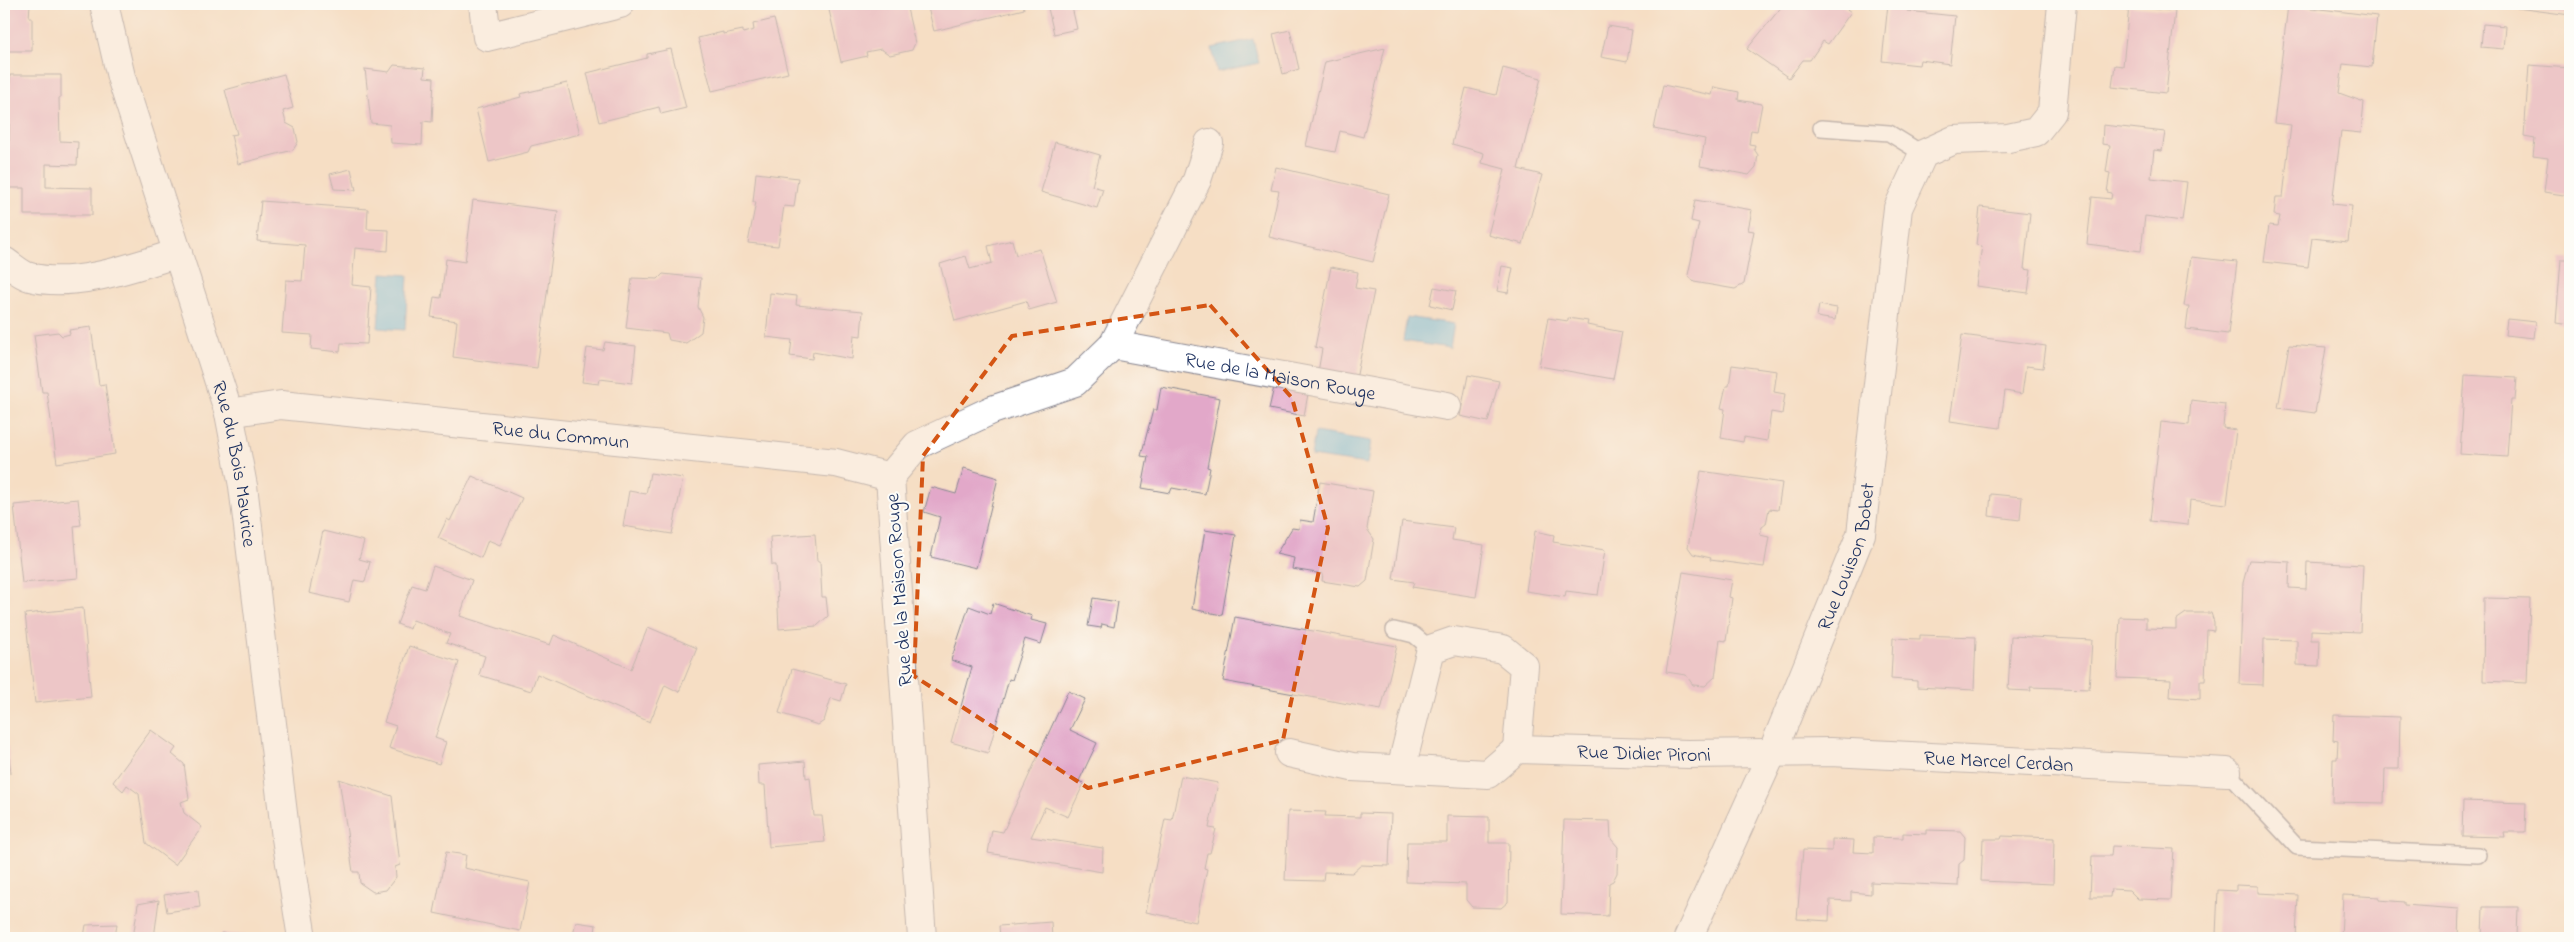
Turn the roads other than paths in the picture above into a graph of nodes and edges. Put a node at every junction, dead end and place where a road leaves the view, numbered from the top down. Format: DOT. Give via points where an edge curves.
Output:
graph roads {
  1 [pos="104,4"];
  2 [pos="483,4"];
  3 [pos="620,4"];
  4 [pos="2062,4"];
  5 [pos="1820,128"];
  6 [pos="1209,143"];
  7 [pos="1922,154"];
  8 [pos="178,253"];
  9 [pos="4,260"];
  10 [pos="1113,345"];
  11 [pos="1447,406"];
  12 [pos="229,413"];
  13 [pos="890,477"];
  14 [pos="1394,630"];
  15 [pos="1431,650"];
  16 [pos="1517,749"];
  17 [pos="1289,752"];
  18 [pos="1772,753"];
  19 [pos="1401,769"];
  20 [pos="2227,772"];
  21 [pos="2478,854"];
  22 [pos="302,938"];
  23 [pos="922,938"];
  24 [pos="1688,938"];
  1 -- 8 [label="street, Rue du Bois Maurice" via="121,77"];
  2 -- 3 [label="street" via="487,37"];
  4 -- 7 [label="street" via="2052,112 2036,132 2008,138 1954,140"];
  5 -- 7 [label="lane" via="1889,133"];
  6 -- 10 [label="street, Rue de la Maison Rouge" via="1196,180"];
  7 -- 18 [label="street, Rue Louison Bobet" via="1898,208 1861,534"];
  8 -- 9 [label="street" via="122,271 54,281 28,277"];
  8 -- 12 [label="street, Rue du Bois Maurice"];
  10 -- 11 [label="street, Rue de la Maison Rouge"];
  10 -- 13 [label="street, Rue de la Maison Rouge" via="1075,382 992,410 917,446"];
  12 -- 13 [label="street, Rue du Commun" via="281,405 836,463"];
  12 -- 22 [label="street, Rue du Bois Maurice" via="243,486 286,838"];
  13 -- 23 [label="street, Rue de la Maison Rouge"];
  14 -- 15 [label="lane" via="1414,635"];
  15 -- 16 [label="street" via="1454,640 1503,649 1524,666"];
  15 -- 19 [label="street"];
  16 -- 18 [label="street, Rue Didier Pironi"];
  16 -- 19 [label="street" via="1488,774"];
  17 -- 19 [label="street" via="1352,767"];
  18 -- 20 [label="street, Rue Marcel Cerdan" via="1831,752"];
  18 -- 24 [label="street, Rue Louison Bobet"];
  20 -- 21 [label="lane" via="2297,847"];
}
